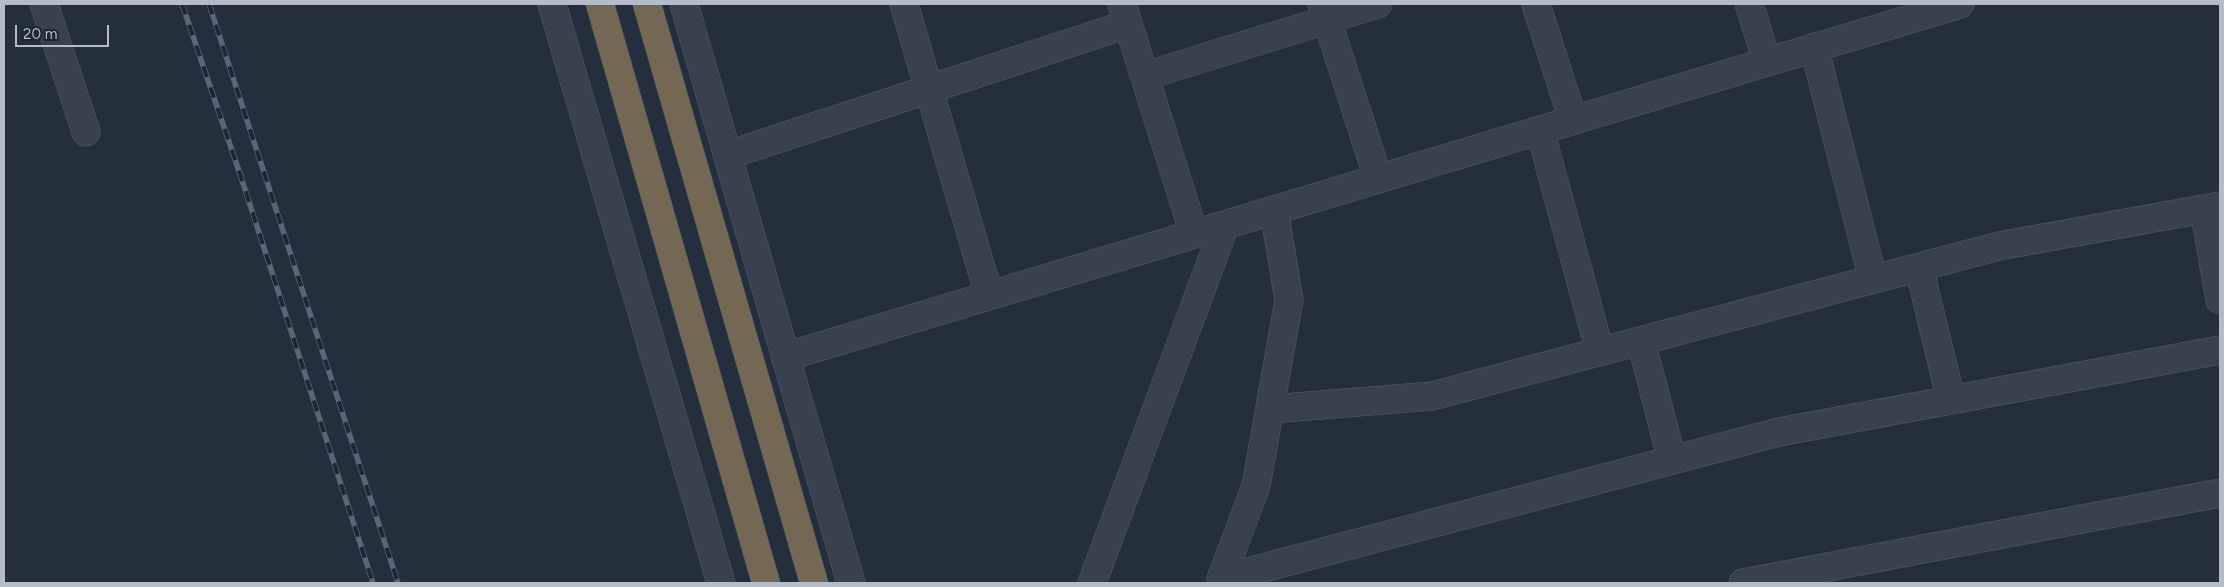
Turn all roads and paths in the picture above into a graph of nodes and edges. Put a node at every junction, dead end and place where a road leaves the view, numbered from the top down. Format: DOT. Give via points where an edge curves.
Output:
graph roads {
  1 [pos="44,4"];
  2 [pos="552,4"];
  3 [pos="600,4"];
  4 [pos="647,4"];
  5 [pos="684,4"];
  6 [pos="904,4"];
  7 [pos="1378,4"];
  8 [pos="1536,4"];
  9 [pos="1749,4"];
  10 [pos="1954,5"];
  11 [pos="1325,12"];
  12 [pos="1125,14"];
  13 [pos="1814,47"];
  14 [pos="1767,61"];
  15 [pos="1145,76"];
  16 [pos="929,89"];
  17 [pos="1573,120"];
  18 [pos="1540,130"];
  19 [pos="86,132"];
  20 [pos="728,155"];
  21 [pos="1378,178"];
  22 [pos="2212,208"];
  23 [pos="1274,210"];
  24 [pos="1225,225"];
  25 [pos="1194,234"];
  26 [pos="1919,267"];
  27 [pos="1873,279"];
  28 [pos="989,295"];
  29 [pos="2220,300"];
  30 [pos="1642,341"];
  31 [pos="2220,350"];
  32 [pos="1600,352"];
  33 [pos="785,357"];
  34 [pos="1951,400"];
  35 [pos="1271,409"];
  36 [pos="1672,460"];
  37 [pos="2220,493"];
  38 [pos="721,583"];
  39 [pos="766,583"];
  40 [pos="814,583"];
  41 [pos="851,583"];
  42 [pos="1092,583"];
  43 [pos="1743,583"];
  1 -- 19 [label="street"];
  2 -- 38 [label="street"];
  3 -- 39 [label="highway"];
  4 -- 40 [label="highway"];
  5 -- 20 [label="street"];
  6 -- 16 [label="street"];
  7 -- 11 [label="street"];
  8 -- 17 [label="street"];
  9 -- 14 [label="street"];
  10 -- 13 [label="street"];
  11 -- 15 [label="street"];
  11 -- 21 [label="street"];
  12 -- 15 [label="street"];
  12 -- 16 [label="street"];
  13 -- 14 [label="street"];
  13 -- 27 [label="street"];
  14 -- 17 [label="street"];
  15 -- 25 [label="street"];
  16 -- 20 [label="street"];
  16 -- 28 [label="street"];
  17 -- 18 [label="street"];
  18 -- 21 [label="street"];
  18 -- 32 [label="street"];
  20 -- 33 [label="street"];
  21 -- 23 [label="street"];
  22 -- 26 [label="street" via="1999,246"];
  22 -- 29 [label="street"];
  23 -- 24 [label="street"];
  23 -- 35 [label="street" via="1289,300"];
  24 -- 25 [label="street"];
  24 -- 42 [label="street"];
  25 -- 28 [label="street"];
  26 -- 27 [label="street"];
  26 -- 34 [label="street"];
  27 -- 30 [label="street"];
  28 -- 33 [label="street"];
  30 -- 32 [label="street"];
  30 -- 36 [label="street"];
  31 -- 34 [label="street"];
  32 -- 35 [label="street" via="1432,396"];
  33 -- 41 [label="street"];
  34 -- 36 [label="street" via="1779,432"];
  35 -- 36 [label="street" via="1256,486 1221,578"];
  37 -- 43 [label="street"];
}
